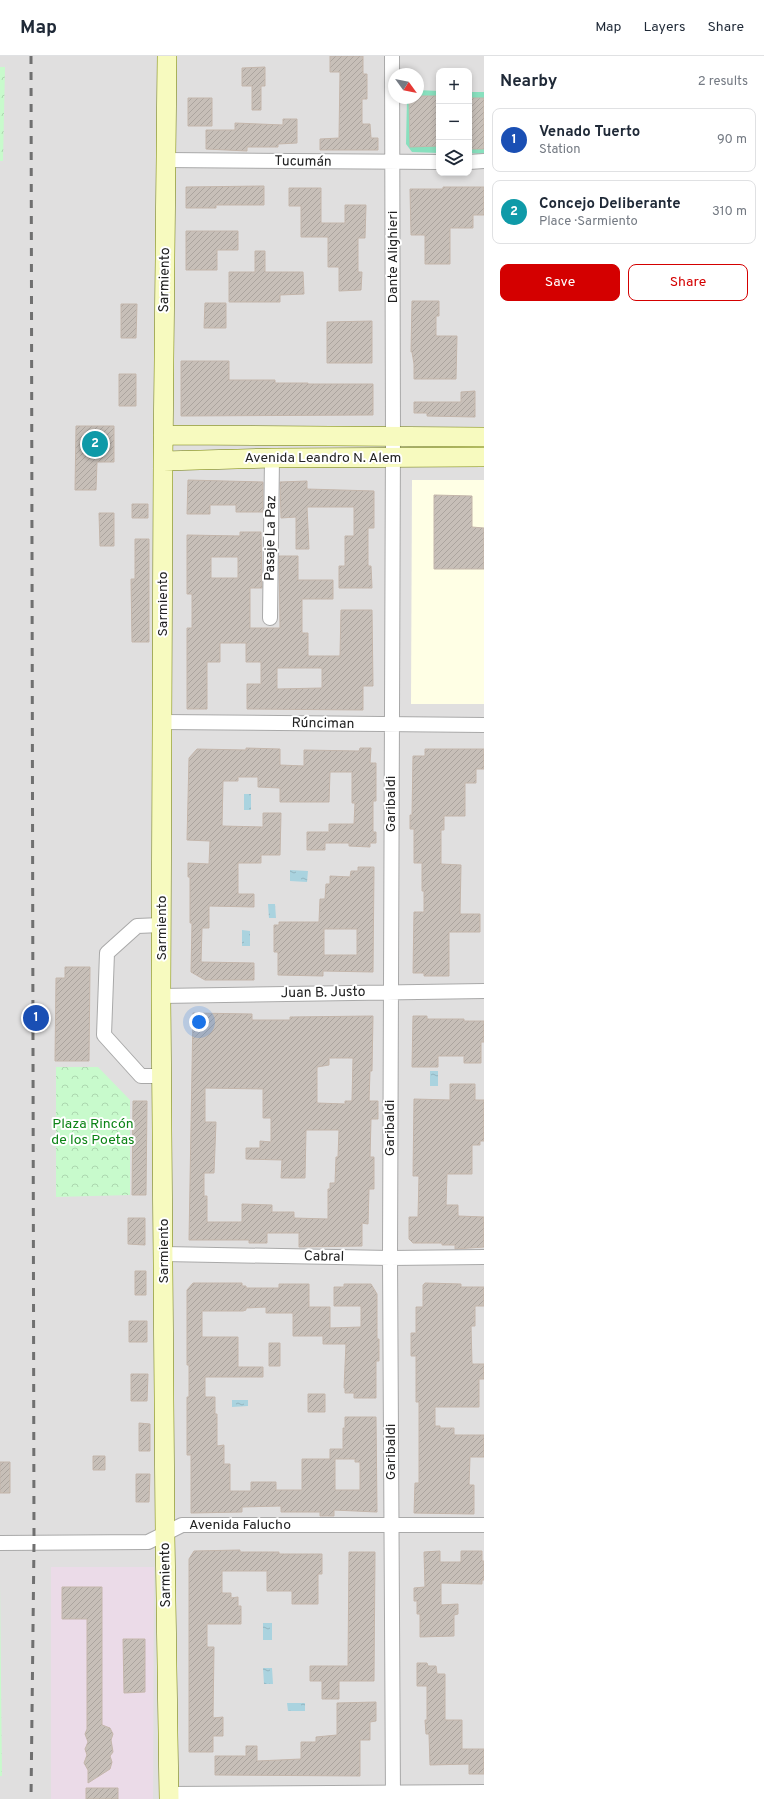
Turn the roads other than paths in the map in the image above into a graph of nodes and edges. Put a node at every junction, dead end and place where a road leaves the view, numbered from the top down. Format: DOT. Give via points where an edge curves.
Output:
graph roads {
  1 [pos="167,56"];
  2 [pos="392,56"];
  3 [pos="166,160"];
  4 [pos="484,161"];
  5 [pos="436,162"];
  6 [pos="472,162"];
  7 [pos="392,163"];
  8 [pos="163,435"];
  9 [pos="393,436"];
  10 [pos="484,437"];
  11 [pos="484,457"];
  12 [pos="272,458"];
  13 [pos="393,458"];
  14 [pos="163,461"];
  15 [pos="270,618"];
  16 [pos="163,722"];
  17 [pos="391,724"];
  18 [pos="484,725"];
  19 [pos="162,925"];
  20 [pos="484,991"];
  21 [pos="390,992"];
  22 [pos="162,996"];
  23 [pos="162,1076"];
  24 [pos="164,1254"];
  25 [pos="484,1257"];
  26 [pos="390,1258"];
  27 [pos="391,1525"];
  28 [pos="484,1525"];
  29 [pos="165,1533"];
  30 [pos="0,1543"];
  31 [pos="484,1792"];
  32 [pos="393,1796"];
  33 [pos="169,1797"];
  1 -- 3 [label="street, Sarmiento"];
  2 -- 7 [label="street, Dante Alighieri"];
  3 -- 7 [label="street, Tucumán"];
  3 -- 8 [label="street, Sarmiento"];
  4 -- 6 [label="street"];
  5 -- 7 [label="street, Tucumán"];
  7 -- 9 [label="street, Dante Alighieri"];
  8 -- 9 [label="street, Avenida Leandro N. Alem"];
  8 -- 14 [label="street, Sarmiento"];
  9 -- 10 [label="street, Avenida Leandro N. Alem"];
  9 -- 13 [label="street, Dante Alighieri"];
  11 -- 13 [label="street, Avenida Leandro N. Alem"];
  12 -- 13 [label="street, Avenida Leandro N. Alem"];
  12 -- 14 [label="street, Avenida Leandro N. Alem"];
  12 -- 15 [label="street, Pasaje La Paz"];
  13 -- 17 [label="street, Garibaldi"];
  14 -- 16 [label="street, Sarmiento"];
  16 -- 17 [label="street, Rúnciman"];
  16 -- 19 [label="street, Sarmiento"];
  17 -- 18 [label="street, Rúnciman"];
  17 -- 21 [label="street, Garibaldi"];
  19 -- 22 [label="street, Sarmiento"];
  19 -- 23 [label="street" via="137,926 107,953 104,1035 141,1076"];
  20 -- 21 [label="street, Juan B. Justo"];
  21 -- 22 [label="street, Juan B. Justo"];
  21 -- 26 [label="street, Garibaldi"];
  22 -- 23 [label="street, Sarmiento"];
  23 -- 24 [label="street, Sarmiento"];
  24 -- 26 [label="street, Cabral"];
  24 -- 29 [label="street, Sarmiento"];
  25 -- 26 [label="street, Cabral"];
  26 -- 27 [label="street, Garibaldi"];
  27 -- 28 [label="street, Avenida Falucho"];
  27 -- 29 [label="street, Avenida Falucho" via="182,1525"];
  27 -- 32 [label="street, Garibaldi"];
  29 -- 30 [label="street, Avenida Falucho" via="148,1542"];
  29 -- 33 [label="street, Sarmiento"];
  31 -- 32 [label="street"];
  32 -- 33 [label="street"];
}
